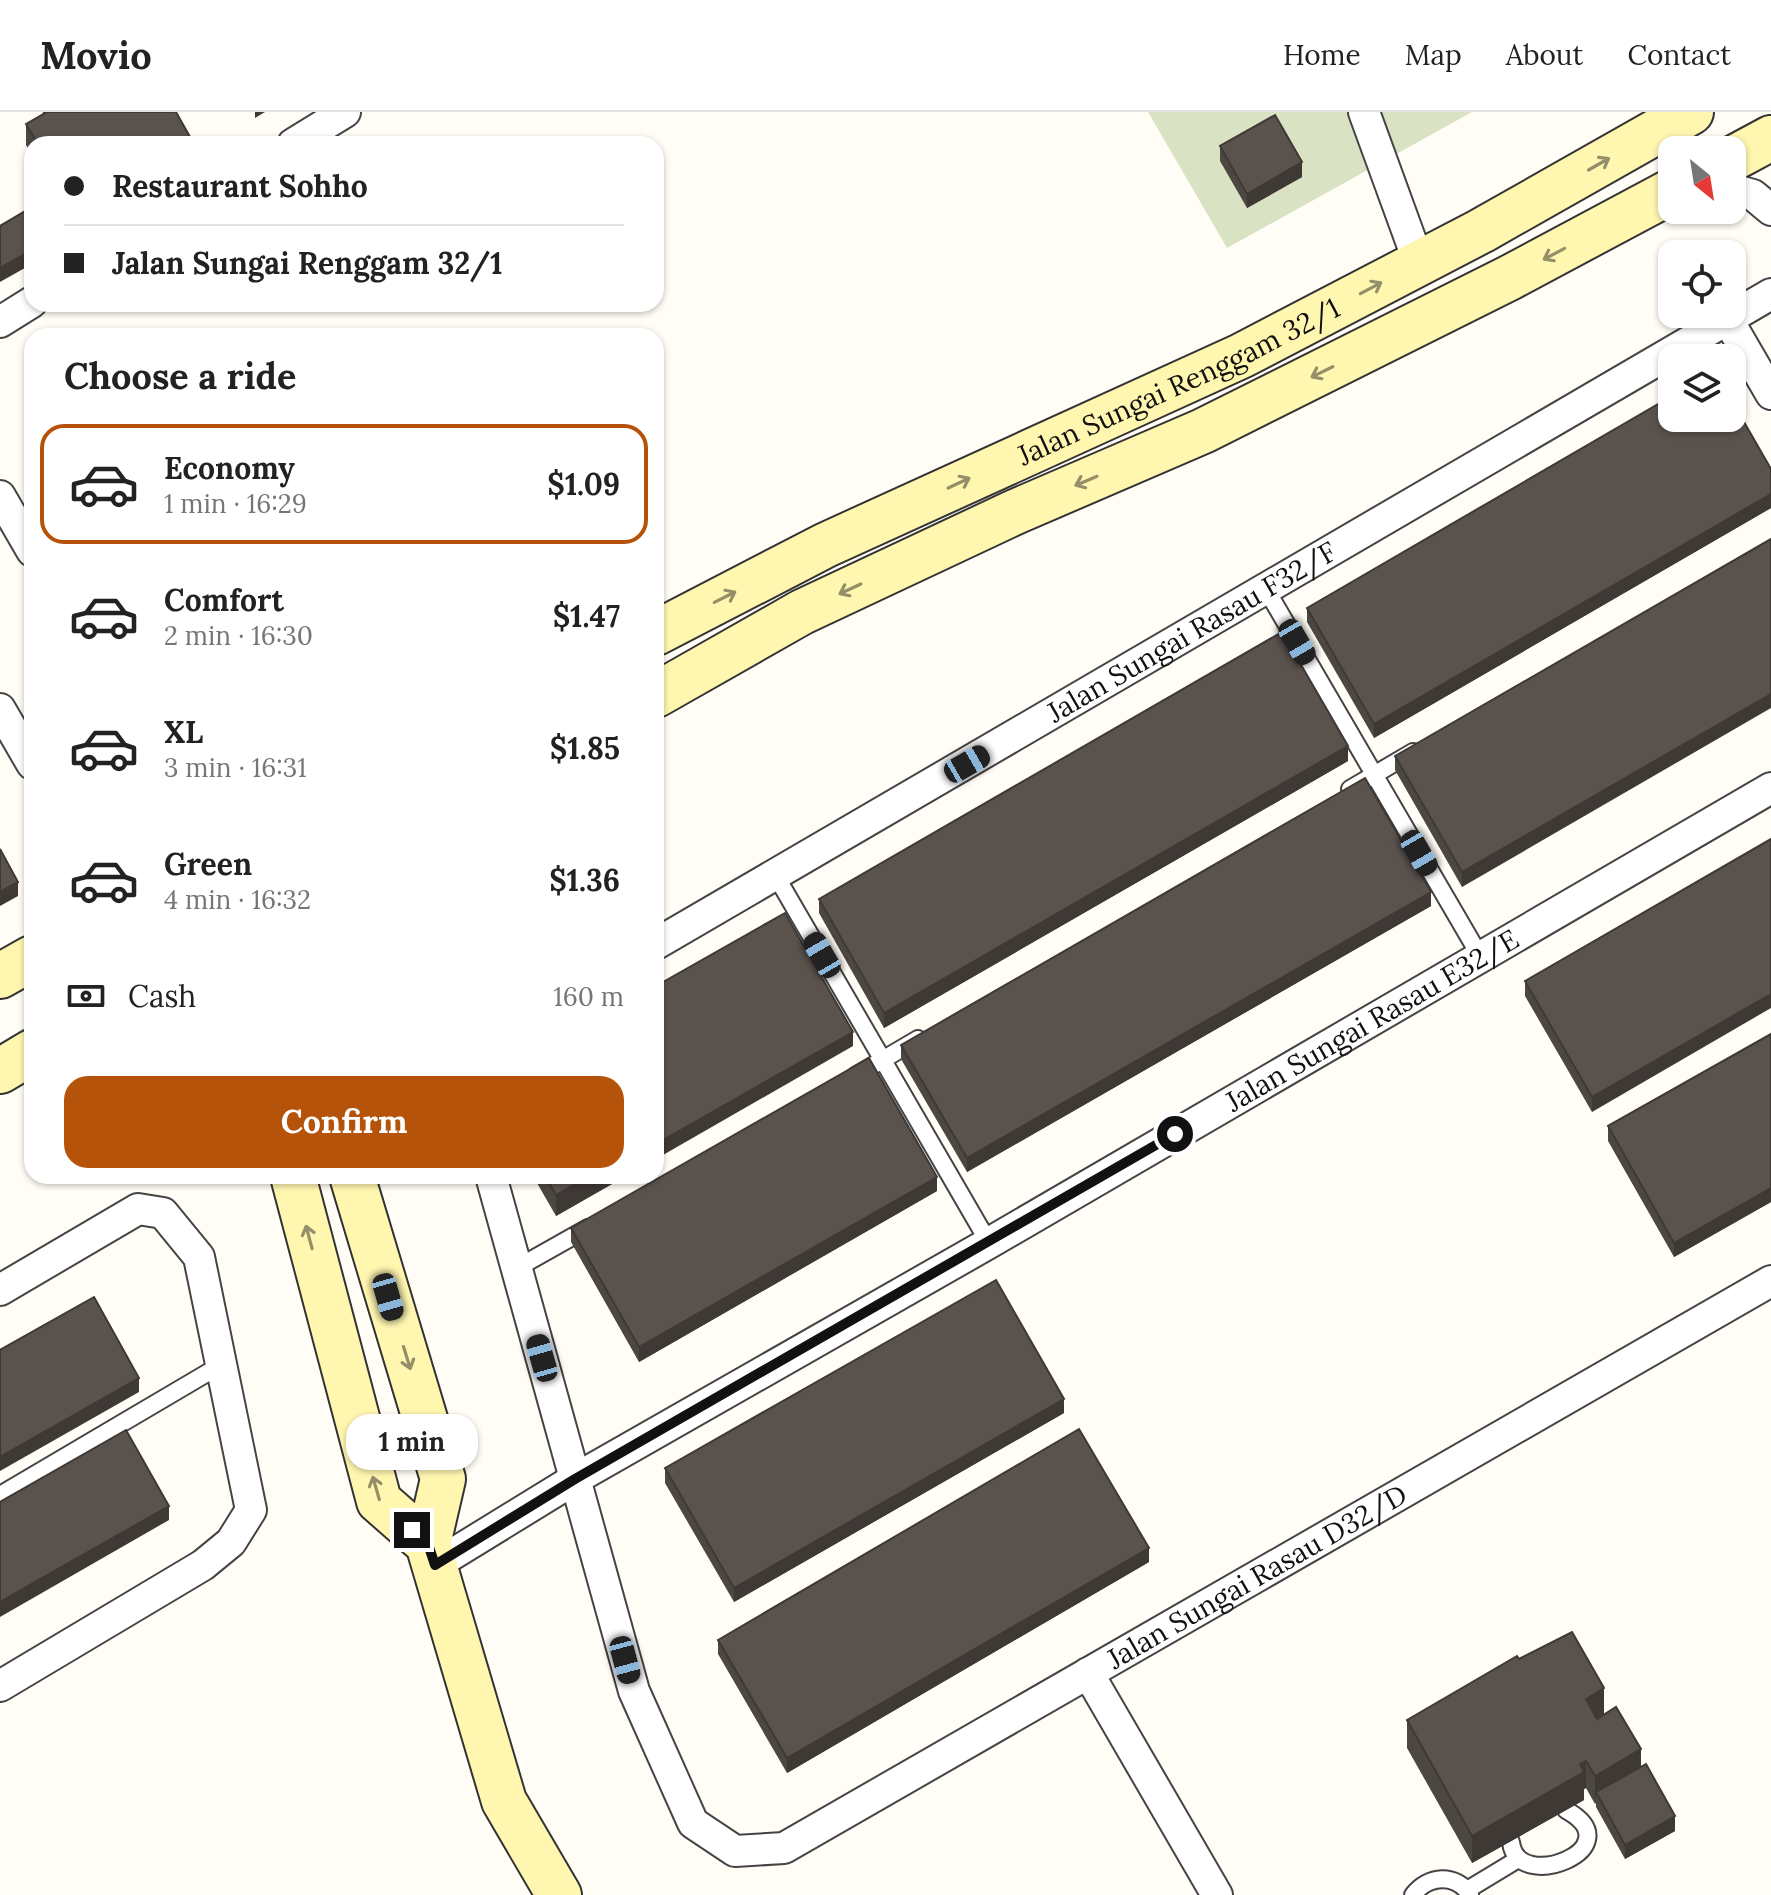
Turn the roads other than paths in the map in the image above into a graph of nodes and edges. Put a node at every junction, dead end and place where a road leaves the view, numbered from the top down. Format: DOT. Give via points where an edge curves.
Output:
graph roads {
  1 [pos="345,112"];
  2 [pos="1364,112"];
  3 [pos="1691,112"];
  4 [pos="306,136"];
  5 [pos="1771,138"];
  6 [pos="1746,151"];
  7 [pos="1746,193"];
  8 [pos="1658,198"];
  9 [pos="1771,210"];
  10 [pos="1419,263"];
  11 [pos="1771,294"];
  12 [pos="24,307"];
  13 [pos="1746,309"];
  14 [pos="0,322"];
  15 [pos="1714,328"];
  16 [pos="1733,328"];
  17 [pos="1771,394"];
  18 [pos="0,496"];
  19 [pos="24,537"];
  20 [pos="1266,589"];
  21 [pos="664,629"];
  22 [pos="664,690"];
  23 [pos="11,722"];
  24 [pos="1428,743"];
  25 [pos="24,748"];
  26 [pos="1373,775"];
  27 [pos="1771,788"];
  28 [pos="1333,799"];
  29 [pos="776,876"];
  30 [pos="664,939"];
  31 [pos="1480,956"];
  32 [pos="24,962"];
  33 [pos="0,976"];
  34 [pos="24,992"];
  35 [pos="0,1006"];
  36 [pos="937,1028"];
  37 [pos="24,1057"];
  38 [pos="883,1060"];
  39 [pos="0,1071"];
  40 [pos="842,1083"];
  41 [pos="295,1184"];
  42 [pos="354,1184"];
  43 [pos="493,1184"];
  44 [pos="598,1221"];
  45 [pos="989,1243"];
  46 [pos="517,1268"];
  47 [pos="1771,1281"];
  48 [pos="0,1290"];
  49 [pos="219,1366"];
  50 [pos="575,1479"];
  51 [pos="0,1495"];
  52 [pos="432,1554"];
  53 [pos="1088,1673"];
  54 [pos="0,1686"];
  55 [pos="1566,1810"];
  56 [pos="1511,1842"];
  57 [pos="1515,1861"];
  58 [pos="1469,1892"];
  59 [pos="559,1895"];
  60 [pos="1217,1895"];
  61 [pos="1413,1895"];
  1 -- 4 [label="street"];
  2 -- 10 [label="street"];
  10 -- 3 [label="main road, Jalan Sungai Renggam 32/1, one-way"];
  5 -- 6 [label="main road"];
  7 -- 9 [label="street"];
  8 -- 22 [label="main road, Jalan Sungai Renggam 32/1, one-way" via="1203,431 802,612"];
  21 -- 10 [label="main road, Jalan Sungai Renggam 32/1, one-way" via="826,545 1241,356"];
  11 -- 13 [label="street, Jalan Sungai Rasau F32/F"];
  12 -- 14 [label="street"];
  15 -- 20 [label="street, Jalan Sungai Rasau F32/F"];
  16 -- 17 [label="street"];
  18 -- 19 [label="street"];
  20 -- 26 [label="lane"];
  20 -- 29 [label="street, Jalan Sungai Rasau F32/F"];
  23 -- 25 [label="street"];
  24 -- 26 [label="lane"];
  26 -- 28 [label="lane"];
  26 -- 31 [label="lane"];
  27 -- 31 [label="street, Jalan Sungai Rasau E32/E"];
  29 -- 30 [label="street, Jalan Sungai Rasau F32/F"];
  29 -- 38 [label="lane"];
  31 -- 45 [label="street, Jalan Sungai Rasau E32/E"];
  32 -- 33 [label="main road"];
  34 -- 35 [label="main road"];
  36 -- 38 [label="lane"];
  37 -- 39 [label="main road"];
  38 -- 40 [label="lane"];
  38 -- 45 [label="lane"];
  52 -- 41 [label="main road, one-way" via="379,1501"];
  42 -- 52 [label="main road, one-way" via="443,1479"];
  43 -- 46 [label="street"];
  44 -- 46 [label="lane"];
  45 -- 50 [label="street, Jalan Sungai Rasau E32/E"];
  46 -- 50 [label="street"];
  47 -- 53 [label="street, Jalan Sungai Rasau D32/D"];
  48 -- 49 [label="street" via="138,1209 163,1213 199,1257"];
  49 -- 51 [label="lane"];
  49 -- 54 [label="street" via="251,1510 231,1542 203,1565"];
  50 -- 52 [label="street, Jalan Sungai Rasau E32/E"];
  50 -- 53 [label="street, Jalan Sungai Rasau D32/D" via="634,1691 693,1823 735,1851 784,1848"];
  52 -- 59 [label="main road" via="504,1801"];
  53 -- 60 [label="street"];
  55 -- 57 [label="lane" via="1581,1824 1585,1837 1577,1865 1552,1880 1525,1872"];
  56 -- 57 [label="lane"];
  57 -- 58 [label="lane"];
  58 -- 61 [label="lane" via="1444,1878"];
}
